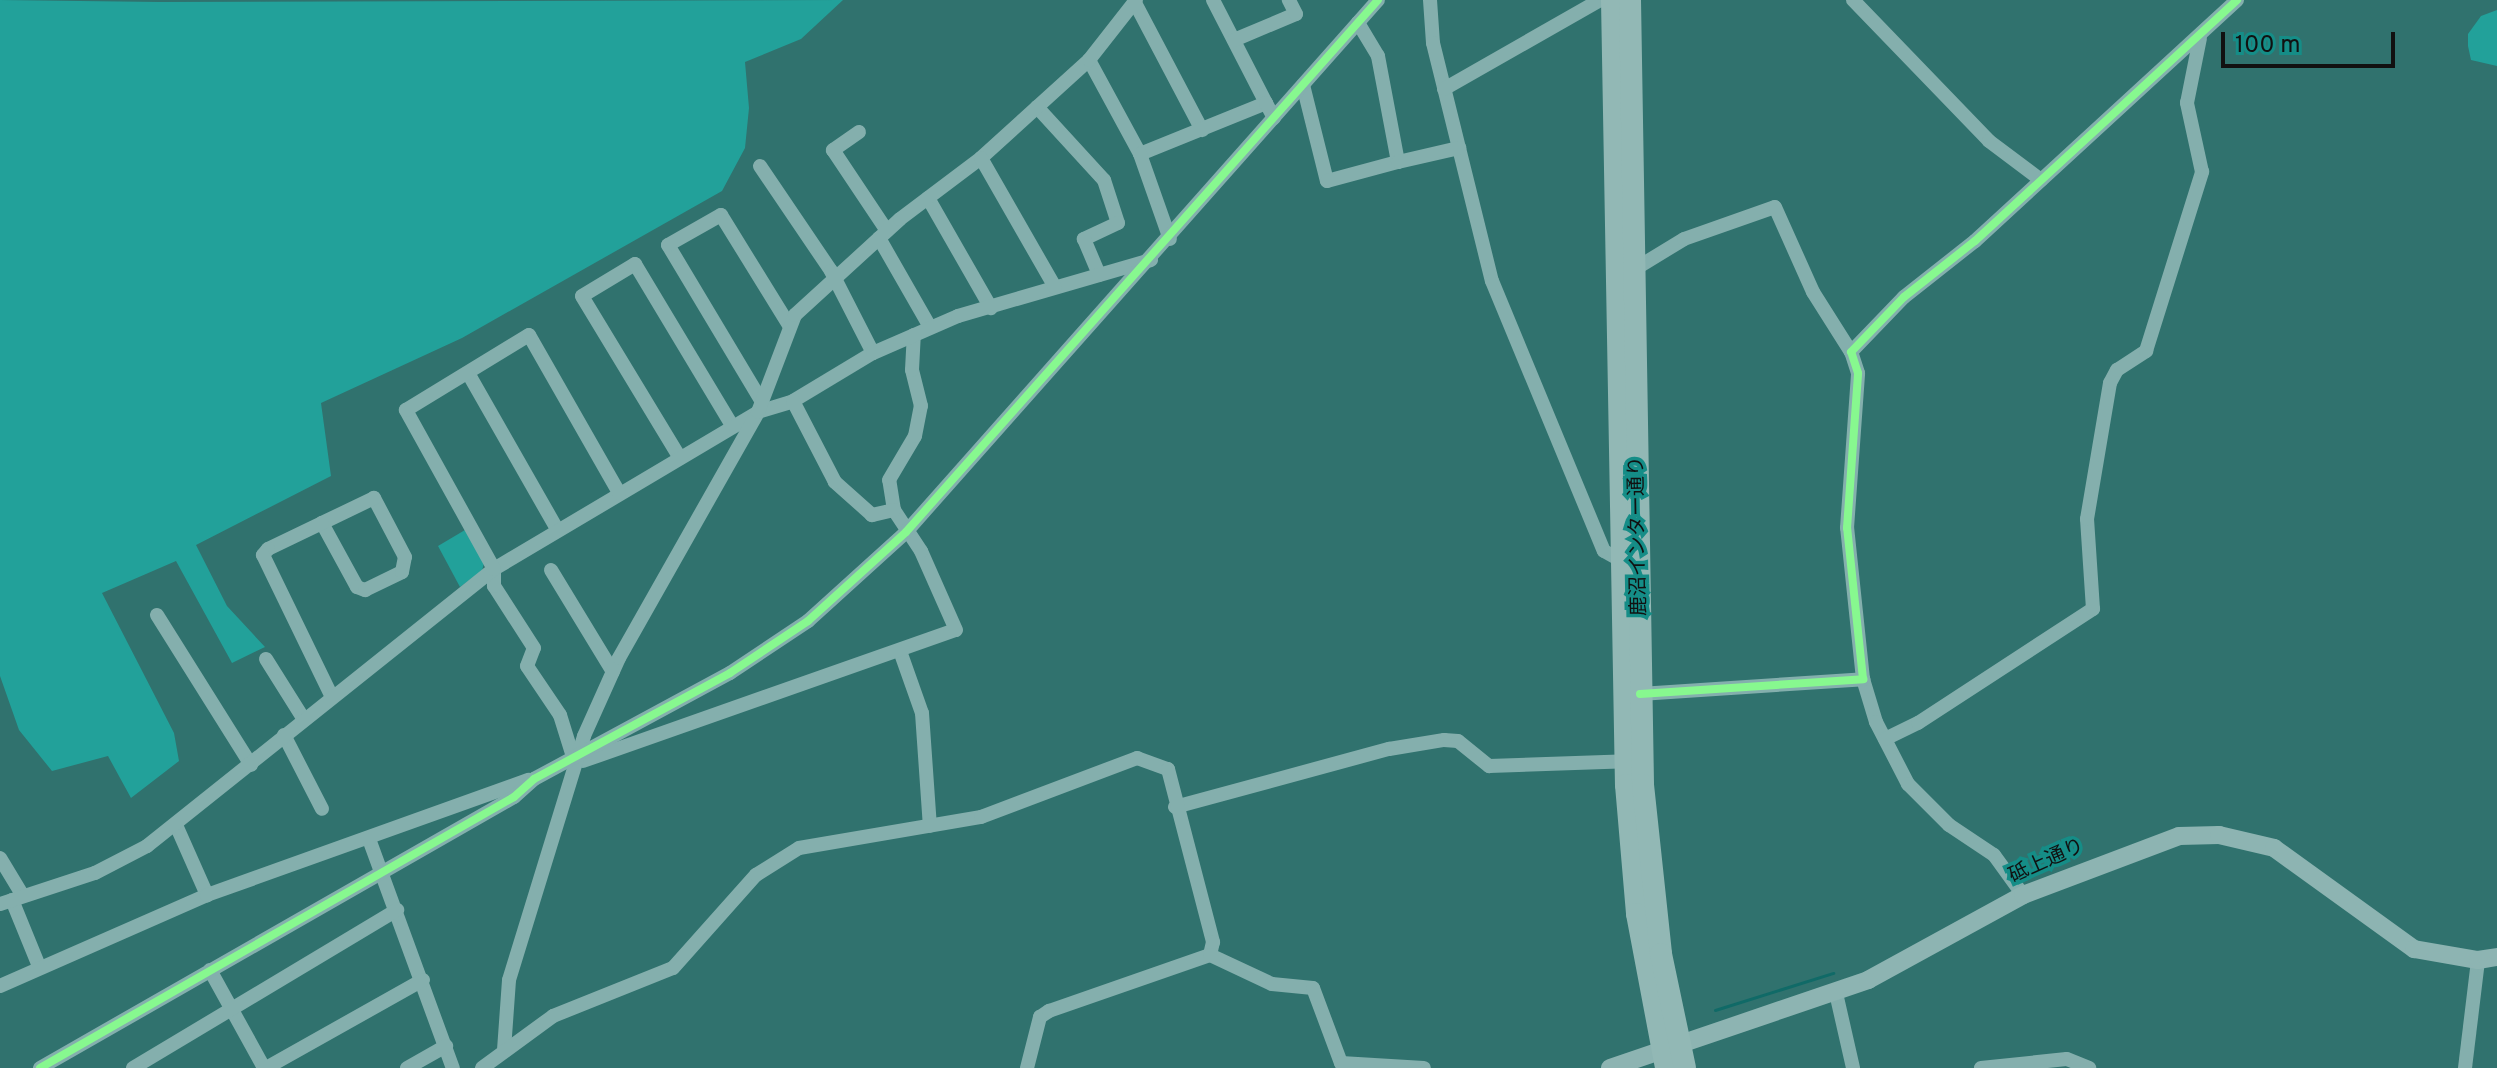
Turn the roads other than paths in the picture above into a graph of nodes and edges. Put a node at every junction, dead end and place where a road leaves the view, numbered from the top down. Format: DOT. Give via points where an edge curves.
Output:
graph roads {
  1 [pos="1213,0"];
  2 [pos="1289,0"];
  3 [pos="1378,0"];
  4 [pos="1430,0"];
  5 [pos="1600,0"];
  6 [pos="1612,0"];
  7 [pos="1630,0"];
  8 [pos="1853,0"];
  9 [pos="2237,0"];
  10 [pos="1135,1"];
  11 [pos="1358,23"];
  12 [pos="2200,38"];
  13 [pos="1234,40"];
  14 [pos="1089,60"];
  15 [pos="1303,85"];
  16 [pos="1444,89"];
  17 [pos="1266,103"];
  18 [pos="1037,107"];
  19 [pos="1274,118"];
  20 [pos="1202,130"];
  21 [pos="859,132"];
  22 [pos="1459,148"];
  23 [pos="1140,154"];
  24 [pos="981,158"];
  25 [pos="1398,162"];
  26 [pos="760,166"];
  27 [pos="2041,180"];
  28 [pos="928,198"];
  29 [pos="883,234"];
  30 [pos="1170,239"];
  31 [pos="1153,259"];
  32 [pos="1626,273"];
  33 [pos="1099,275"];
  34 [pos="833,279"];
  35 [pos="1055,287"];
  36 [pos="991,308"];
  37 [pos="789,325"];
  38 [pos="930,327"];
  39 [pos="914,335"];
  40 [pos="1851,352"];
  41 [pos="873,353"];
  42 [pos="468,373"];
  43 [pos="793,401"];
  44 [pos="760,407"];
  45 [pos="733,427"];
  46 [pos="680,458"];
  47 [pos="619,493"];
  48 [pos="894,510"];
  49 [pos="322,523"];
  50 [pos="557,529"];
  51 [pos="906,532"];
  52 [pos="1631,565"];
  53 [pos="494,569"];
  54 [pos="551,570"];
  55 [pos="157,615"];
  56 [pos="900,651"];
  57 [pos="266,659"];
  58 [pos="613,672"];
  59 [pos="1863,679"];
  60 [pos="1640,694"];
  61 [pos="332,697"];
  62 [pos="303,718"];
  63 [pos="284,735"];
  64 [pos="1885,739"];
  65 [pos="574,760"];
  66 [pos="1634,761"];
  67 [pos="251,765"];
  68 [pos="534,779"];
  69 [pos="1175,807"];
  70 [pos="322,809"];
  71 [pos="176,825"];
  72 [pos="930,826"];
  73 [pos="369,839"];
  74 [pos="0,858"];
  75 [pos="383,872"];
  76 [pos="207,895"];
  77 [pos="2023,895"];
  78 [pos="12,900"];
  79 [pos="397,910"];
  80 [pos="1210,955"];
  81 [pos="2497,957"];
  82 [pos="2478,960"];
  83 [pos="39,966"];
  84 [pos="210,970"];
  85 [pos="423,980"];
  86 [pos="0,986"];
  87 [pos="1836,993"];
  88 [pos="232,1009"];
  89 [pos="446,1046"];
  90 [pos="504,1050"];
  91 [pos="1668,1053"];
  92 [pos="66,1062"];
  93 [pos="40,1068"];
  94 [pos="133,1068"];
  95 [pos="265,1068"];
  96 [pos="407,1068"];
  97 [pos="453,1068"];
  98 [pos="482,1068"];
  99 [pos="1027,1068"];
  100 [pos="1424,1068"];
  101 [pos="1610,1068"];
  102 [pos="1685,1068"];
  103 [pos="1853,1068"];
  104 [pos="1981,1068"];
  105 [pos="2089,1068"];
  106 [pos="2465,1068"];
  1 -- 13 [label="street"];
  2 -- 13 [label="street" via="1296,14"];
  3 -- 11 [label="street"];
  4 -- 16 [label="street"];
  5 -- 16 [label="street"];
  6 -- 32 [label="main road, 鹿沼インター通り"];
  7 -- 32 [label="main road, 鹿沼インター通り"];
  8 -- 27 [label="street" via="1989,141"];
  9 -- 12 [label="street"];
  10 -- 14 [label="street"];
  10 -- 20 [label="street"];
  11 -- 15 [label="street"];
  11 -- 25 [label="street" via="1378,56"];
  12 -- 27 [label="street"];
  12 -- 64 [label="street" via="2187,103 2202,172 2146,351 2117,370 2110,383 2087,519 2093,609"];
  13 -- 17 [label="street"];
  14 -- 18 [label="street"];
  14 -- 23 [label="street"];
  15 -- 19 [label="street"];
  15 -- 25 [label="street" via="1327,181"];
  16 -- 22 [label="street"];
  17 -- 19 [label="street"];
  17 -- 20 [label="street"];
  18 -- 24 [label="street"];
  18 -- 33 [label="street" via="1104,180 1118,223 1084,239"];
  19 -- 30 [label="street"];
  20 -- 23 [label="street"];
  21 -- 29 [label="street" via="833,150"];
  22 -- 25 [label="street"];
  22 -- 52 [label="street" via="1492,281 1604,551"];
  23 -- 30 [label="street"];
  24 -- 28 [label="street"];
  24 -- 35 [label="street"];
  26 -- 34 [label="street"];
  27 -- 40 [label="street" via="1904,297"];
  28 -- 29 [label="street"];
  28 -- 36 [label="street"];
  29 -- 34 [label="street"];
  29 -- 38 [label="street"];
  30 -- 31 [label="street"];
  31 -- 33 [label="street"];
  31 -- 51 [label="street"];
  32 -- 40 [label="street" via="1684,239 1775,207 1813,292"];
  32 -- 52 [label="main road, 鹿沼インター通り"];
  33 -- 35 [label="street"];
  34 -- 37 [label="street"];
  34 -- 41 [label="street"];
  35 -- 36 [label="street"];
  36 -- 38 [label="street"];
  37 -- 44 [label="street"];
  37 -- 44 [label="street" via="721,215 668,245"];
  38 -- 39 [label="street"];
  39 -- 41 [label="street"];
  39 -- 48 [label="street" via="912,370 921,406 915,436 889,480"];
  40 -- 59 [label="street" via="1858,373 1847,528"];
  41 -- 43 [label="street"];
  42 -- 47 [label="street" via="529,335"];
  42 -- 50 [label="street"];
  42 -- 53 [label="street" via="406,410"];
  43 -- 44 [label="street"];
  43 -- 48 [label="street" via="835,482 872,515"];
  44 -- 45 [label="street"];
  44 -- 58 [label="street"];
  45 -- 46 [label="street"];
  45 -- 46 [label="street" via="635,264 582,296"];
  46 -- 47 [label="street"];
  47 -- 50 [label="street"];
  48 -- 51 [label="street"];
  49 -- 49 [label="street" via="374,498 405,557 402,572 365,590 357,587"];
  49 -- 61 [label="street" via="268,549 262,564"];
  50 -- 53 [label="street"];
  51 -- 56 [label="street" via="921,551 956,630"];
  51 -- 65 [label="street" via="808,621 730,673"];
  52 -- 60 [label="main road, 鹿沼インター通り"];
  52 -- 66 [label="main road, 鹿沼インター通り"];
  53 -- 61 [label="street"];
  53 -- 65 [label="street" via="494,586 534,648 527,666 560,715"];
  54 -- 58 [label="street"];
  55 -- 67 [label="street"];
  56 -- 65 [label="street" via="587,762"];
  56 -- 72 [label="street" via="922,713"];
  57 -- 62 [label="street"];
  58 -- 65 [label="street"];
  59 -- 60 [label="street"];
  59 -- 64 [label="street"];
  60 -- 66 [label="main road, 鹿沼インター通り"];
  61 -- 62 [label="street"];
  62 -- 63 [label="street"];
  63 -- 67 [label="street"];
  63 -- 70 [label="street"];
  64 -- 77 [label="street" via="1908,784 1949,825 1994,855"];
  65 -- 68 [label="street"];
  65 -- 90 [label="street" via="509,980"];
  66 -- 69 [label="street" via="1489,766 1458,741 1444,740 1389,749"];
  66 -- 91 [label="main road, 鹿沼インター通り" via="1637,914"];
  67 -- 71 [label="street"];
  68 -- 73 [label="street"];
  68 -- 75 [label="street" via="514,797"];
  69 -- 72 [label="street" via="1168,769 1137,758 981,817"];
  69 -- 80 [label="street" via="1213,942"];
  71 -- 76 [label="street"];
  71 -- 78 [label="street" via="122,861"];
  72 -- 90 [label="street" via="799,848 756,875 673,968 553,1016"];
  73 -- 75 [label="street"];
  73 -- 76 [label="street"];
  74 -- 78 [label="street"];
  75 -- 79 [label="street"];
  75 -- 84 [label="street"];
  76 -- 83 [label="street"];
  77 -- 82 [label="street, 砥上通り" via="2141,847 2179,836 2219,835 2274,848 2414,949"];
  77 -- 87 [label="street, 砥上通り" via="1898,966"];
  78 -- 83 [label="street"];
  79 -- 85 [label="street"];
  79 -- 88 [label="street"];
  80 -- 99 [label="street" via="1049,1011 1040,1017"];
  80 -- 100 [label="street" via="1272,984 1313,988 1341,1063"];
  81 -- 82 [label="street, 砥上通り"];
  82 -- 106 [label="street"];
  83 -- 86 [label="street"];
  84 -- 88 [label="street"];
  84 -- 92 [label="street"];
  85 -- 89 [label="street"];
  85 -- 95 [label="street"];
  87 -- 91 [label="street, 砥上通り"];
  87 -- 103 [label="street"];
  88 -- 94 [label="street"];
  88 -- 95 [label="street"];
  89 -- 96 [label="street"];
  89 -- 97 [label="street"];
  90 -- 98 [label="street"];
  91 -- 101 [label="street, 砥上通り"];
  91 -- 102 [label="main road, 鹿沼インター通り"];
  92 -- 93 [label="street"];
  104 -- 105 [label="street" via="2067,1059"];
}
